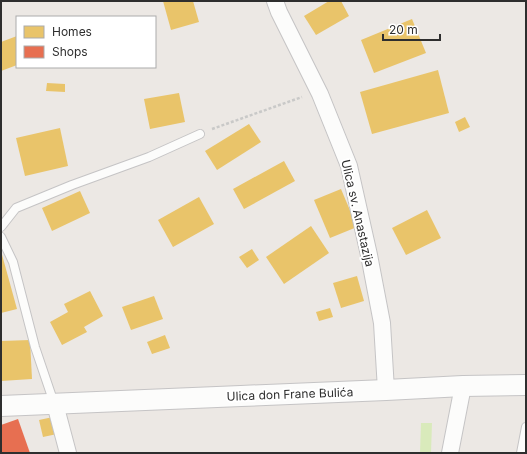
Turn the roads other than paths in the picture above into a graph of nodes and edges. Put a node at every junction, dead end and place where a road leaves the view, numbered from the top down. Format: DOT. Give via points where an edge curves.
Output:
graph roads {
  1 [pos="275,1"];
  2 [pos="200,134"];
  3 [pos="1,227"];
  4 [pos="1,236"];
  5 [pos="526,385"];
  6 [pos="462,386"];
  7 [pos="386,390"];
  8 [pos="54,404"];
  9 [pos="1,406"];
  10 [pos="526,427"];
  11 [pos="68,453"];
  12 [pos="450,453"];
  13 [pos="521,453"];
  1 -- 7 [label="street, Ulica sv. Anastazija" via="320,94 349,166 382,323"];
  2 -- 3 [label="lane" via="149,157 16,208"];
  4 -- 8 [label="lane" via="14,262 34,347"];
  5 -- 6 [label="street, Ulica don Frane Bulića"];
  6 -- 7 [label="street, Ulica don Frane Bulića"];
  6 -- 12 [label="street"];
  7 -- 8 [label="street, Ulica don Frane Bulića"];
  8 -- 9 [label="street, Ulica don Frane Bulića"];
  8 -- 11 [label="street"];
  10 -- 13 [label="lane"];
}
